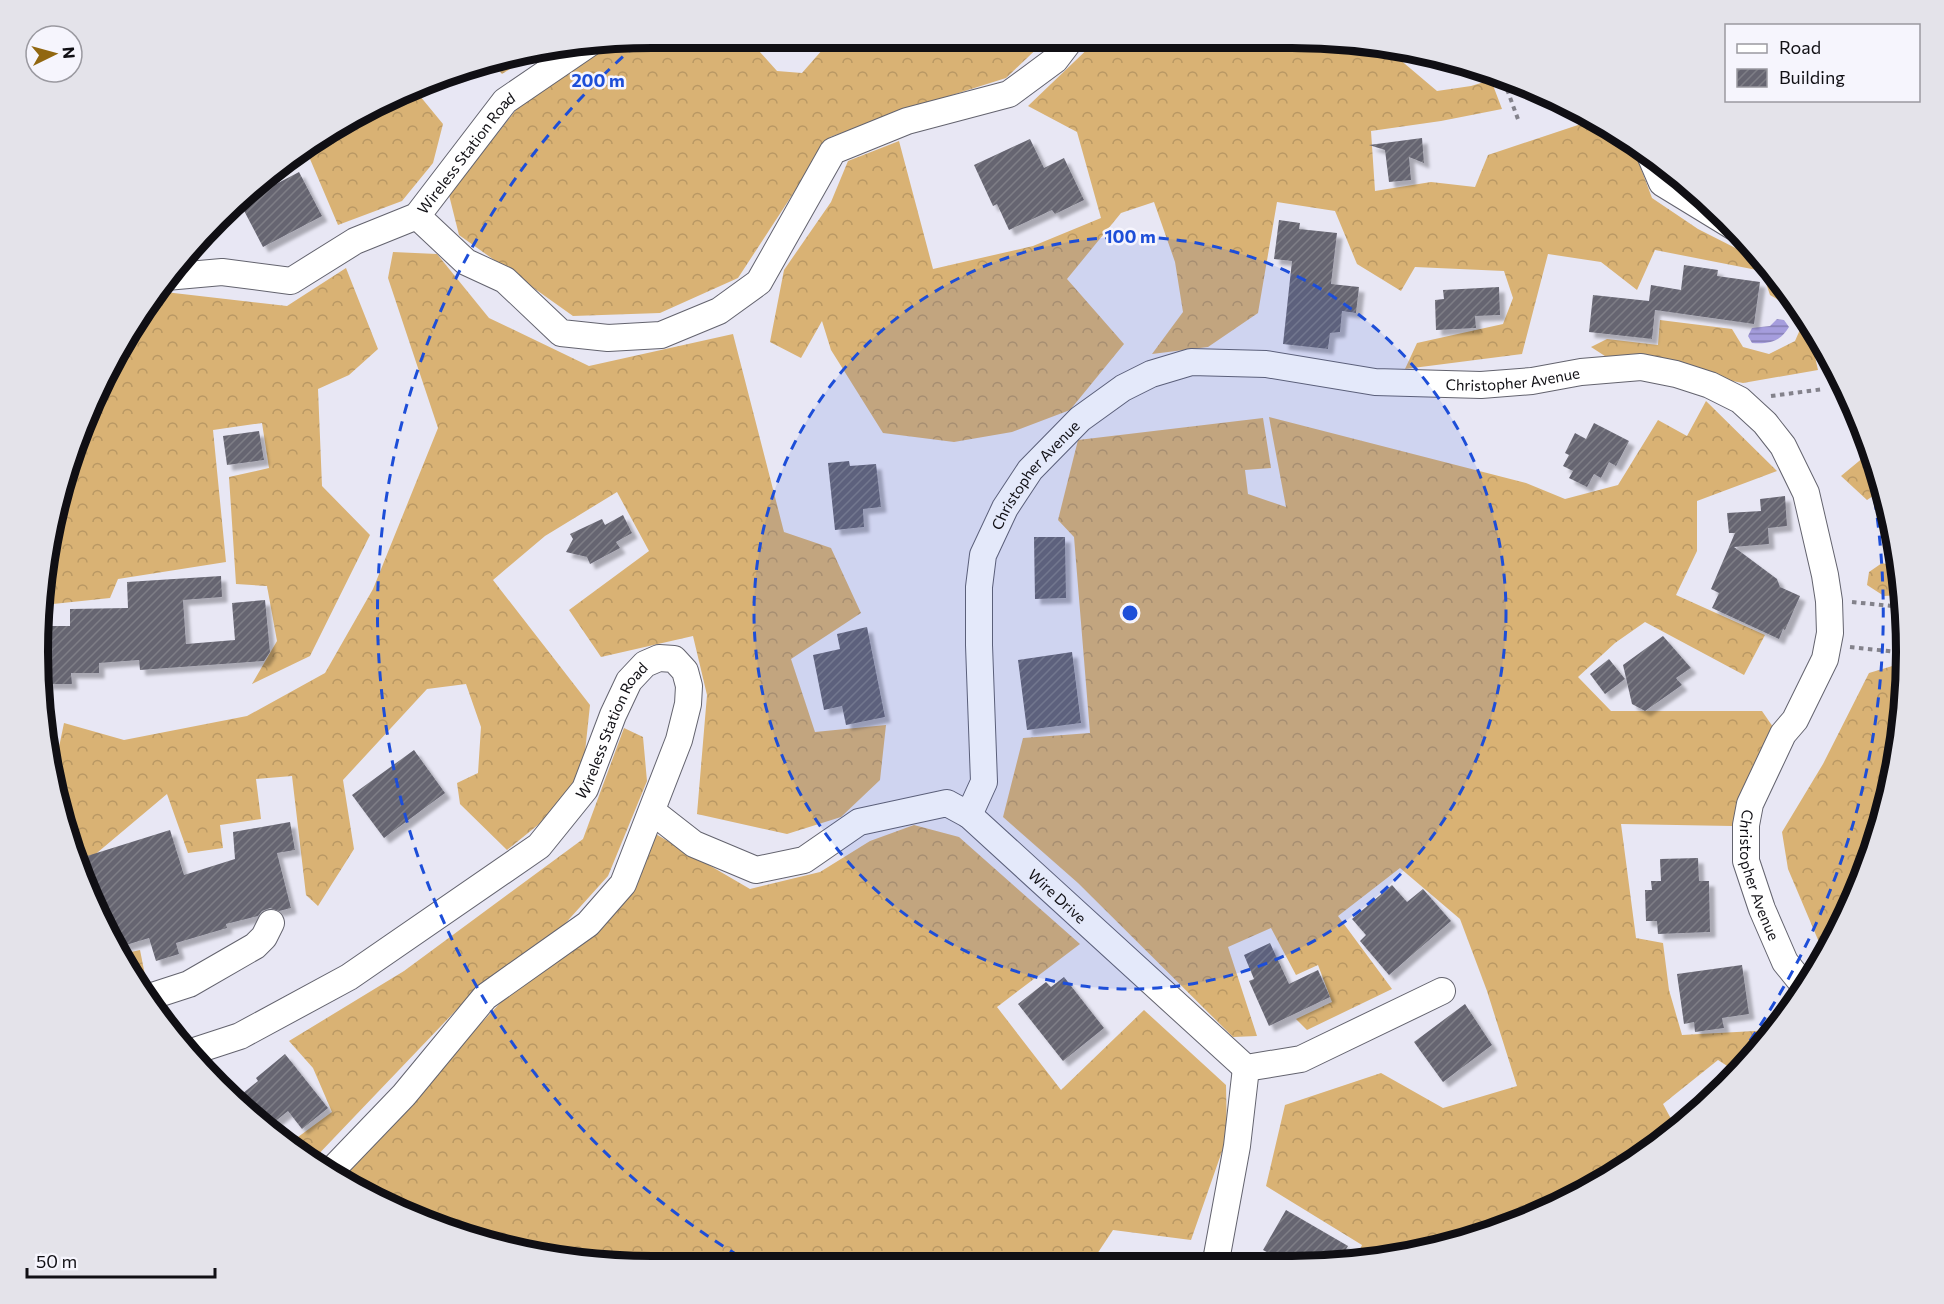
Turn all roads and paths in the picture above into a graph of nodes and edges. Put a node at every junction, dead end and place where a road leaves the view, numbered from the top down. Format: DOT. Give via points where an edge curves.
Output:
graph roads {
  1 [pos="1064,48"];
  2 [pos="576,53"];
  3 [pos="1506,88"];
  4 [pos="1519,122"];
  5 [pos="1657,171"];
  6 [pos="1697,204"];
  7 [pos="417,216"];
  8 [pos="180,276"];
  9 [pos="1824,389"];
  10 [pos="1740,400"];
  11 [pos="1829,601"];
  12 [pos="1894,606"];
  13 [pos="1827,645"];
  14 [pos="1896,651"];
  15 [pos="653,812"];
  16 [pos="969,815"];
  17 [pos="272,923"];
  18 [pos="1799,980"];
  19 [pos="1442,991"];
  20 [pos="155,995"];
  21 [pos="198,1050"];
  22 [pos="1245,1068"];
  23 [pos="336,1166"];
  24 [pos="1217,1256"];
  1 -- 7 [label="street" via="1055,60 1009,94 907,121 833,151 759,282 719,311 661,335 608,338 561,333 505,280 466,262"];
  2 -- 7 [label="street, Wireless Station Road" via="505,101"];
  3 -- 4 [label="path"];
  5 -- 6 [label="street" via="1662,183"];
  7 -- 8 [label="street, Wireless Station Road" via="355,241 291,281 222,272"];
  9 -- 10 [label="path"];
  10 -- 11 [label="street, Christopher Avenue" via="1765,423 1797,472 1806,493"];
  10 -- 16 [label="street, Christopher Avenue" via="1710,385 1641,367 1481,385 1375,382 1266,364 1191,362 1151,374 1123,388 1080,419 1030,470 1005,507 983,555 978,645 984,782"];
  11 -- 12 [label="path"];
  11 -- 13 [label="street, Christopher Avenue"];
  13 -- 14 [label="path"];
  13 -- 18 [label="street, Christopher Avenue" via="1825,659 1808,696 1783,734 1750,804 1746,825 1746,861 1762,909 1785,962"];
  15 -- 16 [label="street, Wire Drive" via="694,844 756,870 804,860 859,822 947,803"];
  15 -- 21 [label="street, Wireless Station Road" via="688,704 685,671 674,659 659,658 645,664 629,681 585,789 539,846 349,977 240,1036"];
  15 -- 23 [label="street, Wireless Station Road" via="623,884 588,924 485,997 404,1095"];
  16 -- 22 [label="street, Wire Drive"];
  17 -- 20 [label="street" via="255,945 189,984"];
  19 -- 22 [label="street" via="1301,1059"];
  22 -- 24 [label="street" via="1237,1146"];
}
